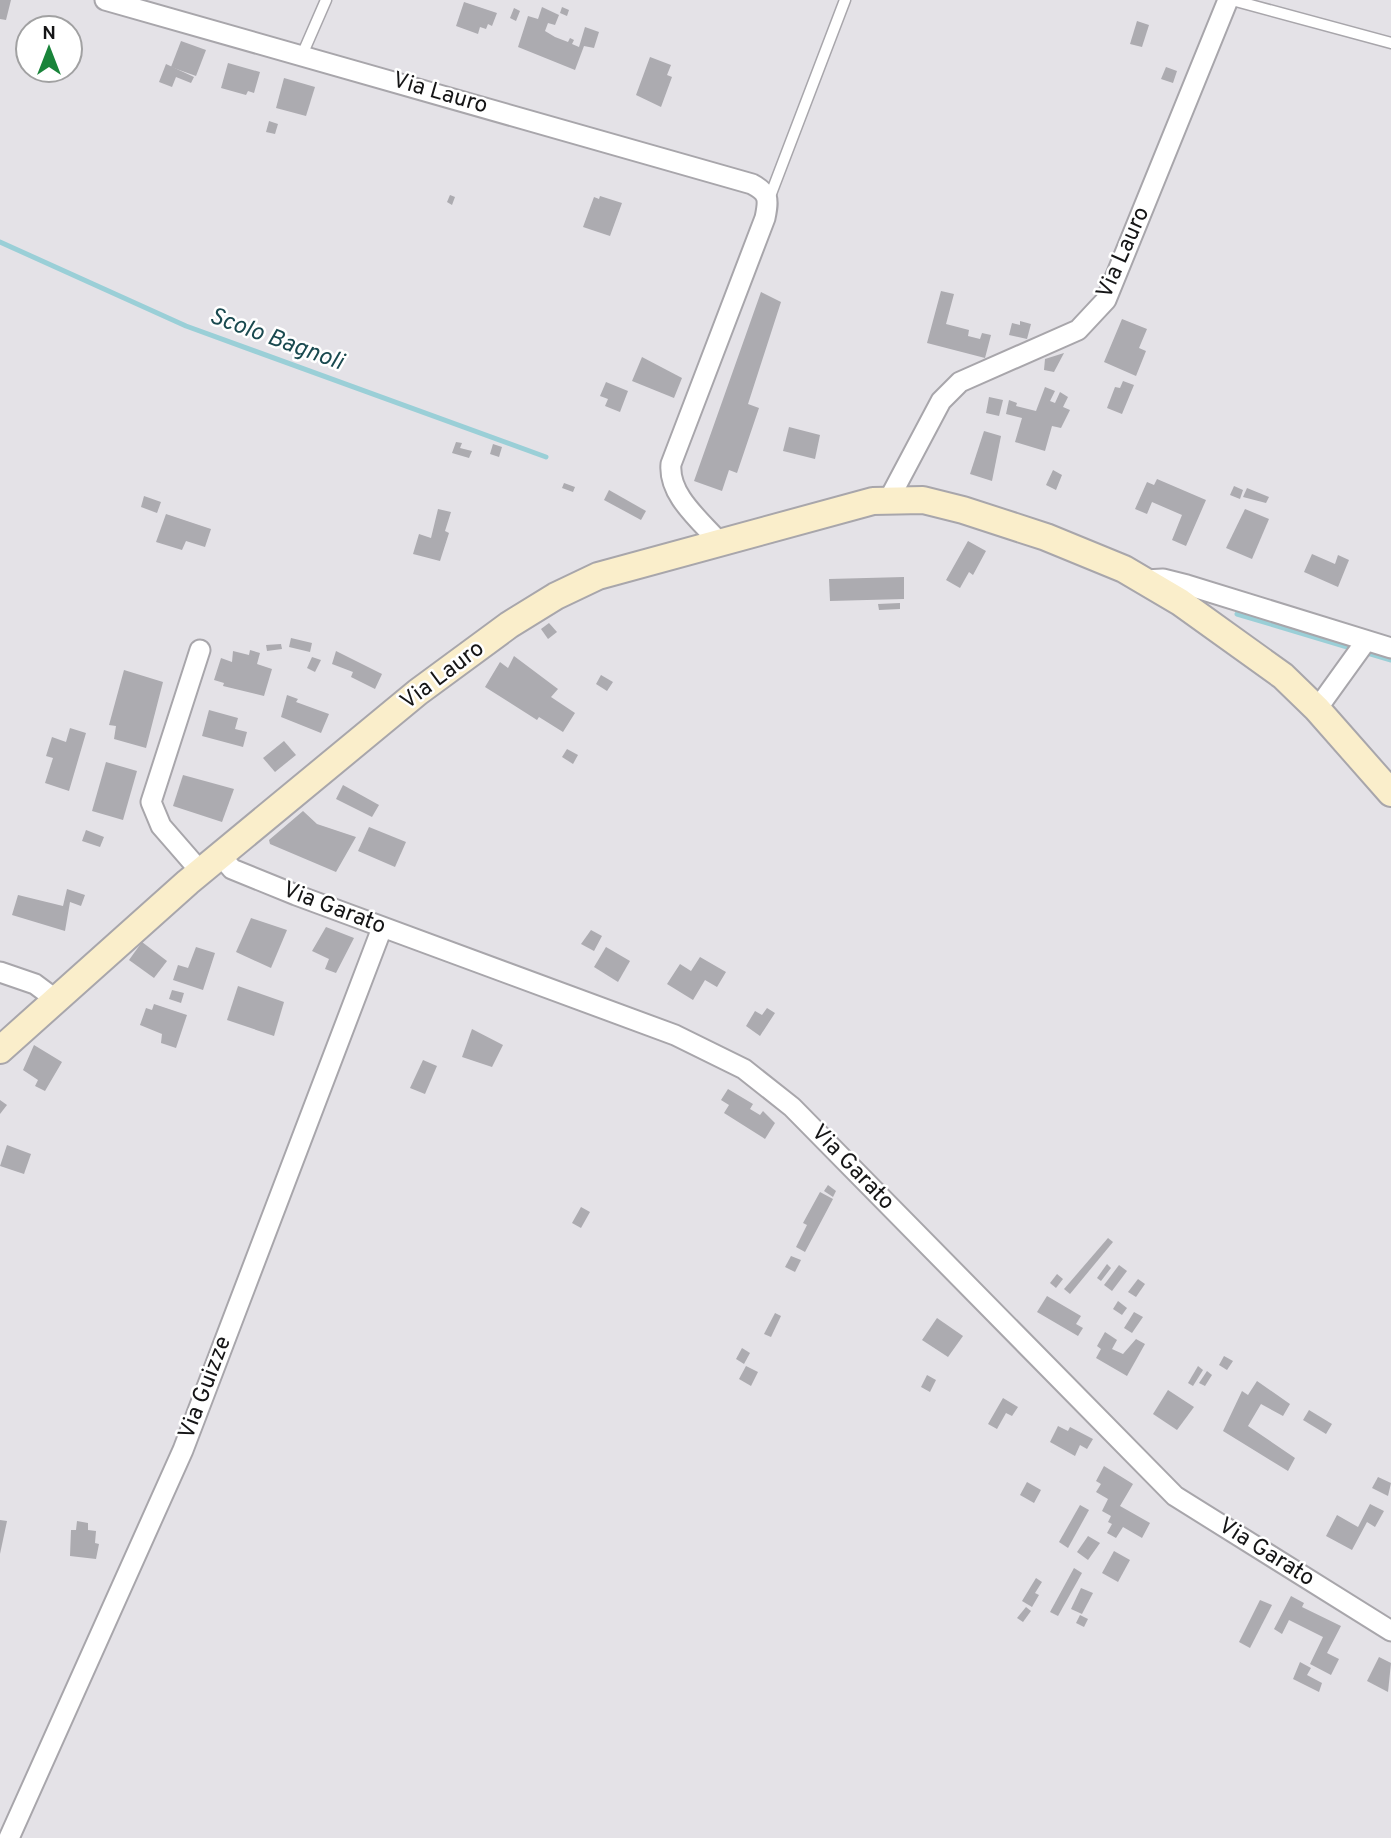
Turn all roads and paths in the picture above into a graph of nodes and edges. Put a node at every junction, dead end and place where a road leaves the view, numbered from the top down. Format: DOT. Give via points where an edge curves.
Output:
graph roads {
  1 [pos="105,0"];
  2 [pos="326,0"];
  3 [pos="845,0"];
  4 [pos="1230,0"];
  5 [pos="1391,43"];
  6 [pos="302,55"];
  7 [pos="769,200"];
  8 [pos="889,499"];
  9 [pos="720,543"];
  10 [pos="1145,580"];
  11 [pos="1366,641"];
  12 [pos="1391,648"];
  13 [pos="200,650"];
  14 [pos="1317,709"];
  15 [pos="1391,793"];
  16 [pos="211,864"];
  17 [pos="382,928"];
  18 [pos="0,972"];
  19 [pos="55,999"];
  20 [pos="0,1050"];
  21 [pos="1391,1631"];
  22 [pos="9,1838"];
  1 -- 6 [label="street, Via Lauro"];
  2 -- 6 [label="lane"];
  3 -- 7 [label="lane"];
  4 -- 5 [label="lane"];
  4 -- 8 [label="street, Via Lauro" via="1106,300 1079,330 960,382 941,401"];
  6 -- 7 [label="street, Via Lauro" via="752,184 765,190"];
  7 -- 9 [label="street" via="671,464 669,479 678,495"];
  8 -- 9 [label="street, Via Lauro"];
  8 -- 10 [label="street, Via Lauro" via="923,500 963,510 1046,537"];
  9 -- 16 [label="street, Via Lauro" via="598,576 544,603 418,692"];
  10 -- 11 [label="street, Via Lauro" via="1187,585"];
  10 -- 14 [label="street, Via Lauro" via="1283,676"];
  11 -- 12 [label="street, Via Lauro"];
  11 -- 14 [label="street"];
  13 -- 16 [label="street" via="151,802 161,826"];
  14 -- 15 [label="street, Via Lauro"];
  16 -- 17 [label="street, Via Garato"];
  16 -- 19 [label="street, Via Lauro"];
  17 -- 21 [label="street, Via Garato" via="675,1035 744,1069 792,1107 1175,1496"];
  17 -- 22 [label="street, Via Guizze" via="183,1450"];
  18 -- 19 [label="street" via="35,984"];
  19 -- 20 [label="street, Via Lauro"];
}
